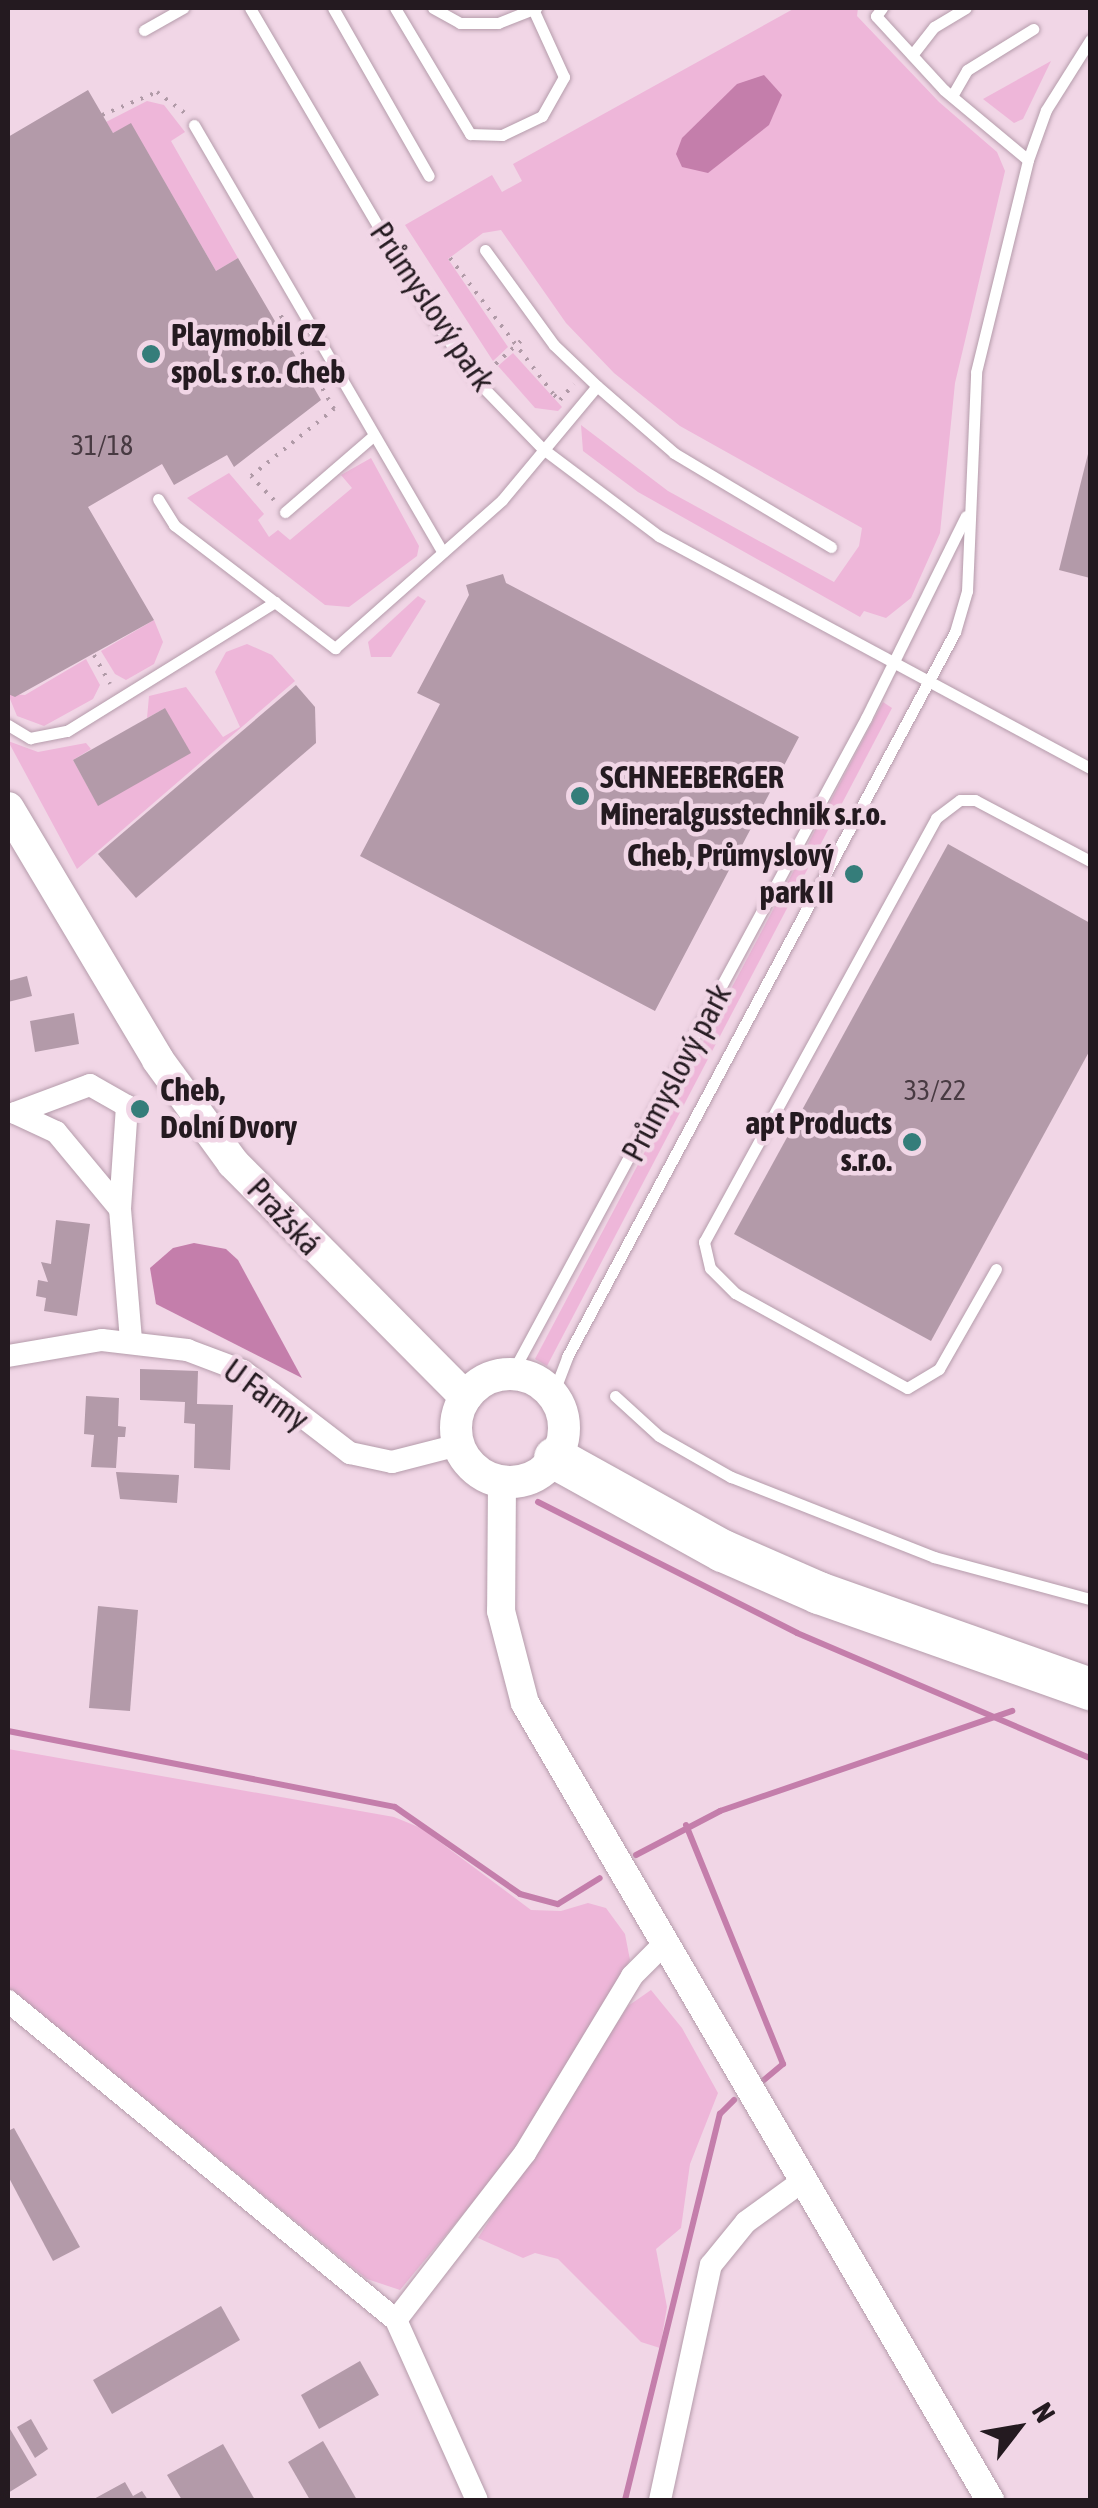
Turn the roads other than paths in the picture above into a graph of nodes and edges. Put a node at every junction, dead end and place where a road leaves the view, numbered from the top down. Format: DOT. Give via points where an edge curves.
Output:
graph roads {
  1 [pos="183,8"];
  2 [pos="250,8"];
  3 [pos="333,8"];
  4 [pos="395,8"];
  5 [pos="433,8"];
  6 [pos="534,8"];
  7 [pos="882,8"];
  8 [pos="966,8"];
  9 [pos="1033,28"];
  10 [pos="144,30"];
  11 [pos="1090,40"];
  12 [pos="912,56"];
  13 [pos="952,96"];
  14 [pos="194,125"];
  15 [pos="1028,160"];
  16 [pos="429,176"];
  17 [pos="485,250"];
  18 [pos="597,386"];
  19 [pos="374,436"];
  20 [pos="543,449"];
  21 [pos="158,499"];
  22 [pos="970,507"];
  23 [pos="285,512"];
  24 [pos="830,547"];
  25 [pos="443,552"];
  26 [pos="274,602"];
  27 [pos="891,662"];
  28 [pos="928,681"];
  29 [pos="8,726"];
  30 [pos="1090,768"];
  31 [pos="8,808"];
  32 [pos="1090,861"];
  33 [pos="11,1113"];
  34 [pos="120,1210"];
  35 [pos="996,1269"];
  36 [pos="132,1340"];
  37 [pos="8,1356"];
  38 [pos="512,1373"];
  39 [pos="553,1394"];
  40 [pos="615,1396"];
  41 [pos="465,1397"];
  42 [pos="458,1445"];
  43 [pos="555,1458"];
  44 [pos="502,1482"];
  45 [pos="1090,1598"];
  46 [pos="1090,1689"];
  47 [pos="663,1945"];
  48 [pos="8,2002"];
  49 [pos="804,2180"];
  50 [pos="396,2320"];
  51 [pos="478,2500"];
  52 [pos="660,2500"];
  53 [pos="990,2500"];
  1 -- 10 [label="lane"];
  2 -- 20 [label="lane, Průmyslový park" via="424,306 477,380"];
  3 -- 16 [label="lane"];
  4 -- 6 [label="lane" via="470,134 502,135 542,116 564,77"];
  5 -- 6 [label="lane" via="460,22 498,22"];
  7 -- 12 [label="lane" via="876,16"];
  8 -- 12 [label="lane" via="934,27"];
  9 -- 13 [label="lane" via="968,70"];
  11 -- 15 [label="lane" via="1046,110"];
  12 -- 13 [label="lane"];
  13 -- 15 [label="lane"];
  14 -- 19 [label="lane"];
  15 -- 22 [label="lane" via="976,372"];
  17 -- 18 [label="lane" via="512,293"];
  18 -- 20 [label="lane"];
  18 -- 24 [label="lane" via="674,452"];
  19 -- 23 [label="lane"];
  19 -- 25 [label="lane"];
  20 -- 25 [label="lane" via="502,500"];
  20 -- 27 [label="lane, Průmyslový park" via="659,536"];
  21 -- 26 [label="lane" via="174,525"];
  22 -- 27 [label="lane"];
  22 -- 28 [label="lane" via="967,591 956,632"];
  25 -- 26 [label="lane" via="335,648"];
  26 -- 29 [label="lane" via="119,701 44,738"];
  27 -- 28 [label="lane, Průmyslový park"];
  27 -- 38 [label="lane, Průmyslový park"];
  28 -- 30 [label="lane, Průmyslový park"];
  28 -- 39 [label="lane, Průmyslový park" via="576,1339"];
  31 -- 41 [label="main road, Pražská" via="158,1060 233,1163"];
  32 -- 35 [label="lane" via="976,800 945,810 912,856 704,1242 710,1268 735,1293 907,1388 939,1369"];
  33 -- 34 [label="street" via="56,1132"];
  33 -- 34 [label="street" via="90,1085 127,1106"];
  34 -- 36 [label="street"];
  36 -- 37 [label="street, U Farmy"];
  36 -- 42 [label="street, U Farmy" via="227,1362 350,1453 392,1462"];
  38 -- 39 [label="main road"];
  38 -- 41 [label="main road" via="486,1379"];
  39 -- 43 [label="main road" via="564,1426"];
  40 -- 45 [label="lane" via="659,1436 731,1477 934,1557"];
  41 -- 42 [label="main road"];
  42 -- 44 [label="main road" via="475,1469"];
  43 -- 44 [label="main road" via="532,1478"];
  43 -- 46 [label="highway" via="723,1551 820,1593"];
  44 -- 47 [label="street" via="500,1612 516,1680"];
  47 -- 49 [label="street"];
  47 -- 50 [label="street" via="632,1976 525,2153"];
  48 -- 50 [label="street"];
  49 -- 52 [label="street" via="746,2222 712,2265"];
  49 -- 53 [label="street"];
  50 -- 51 [label="street"];
}
